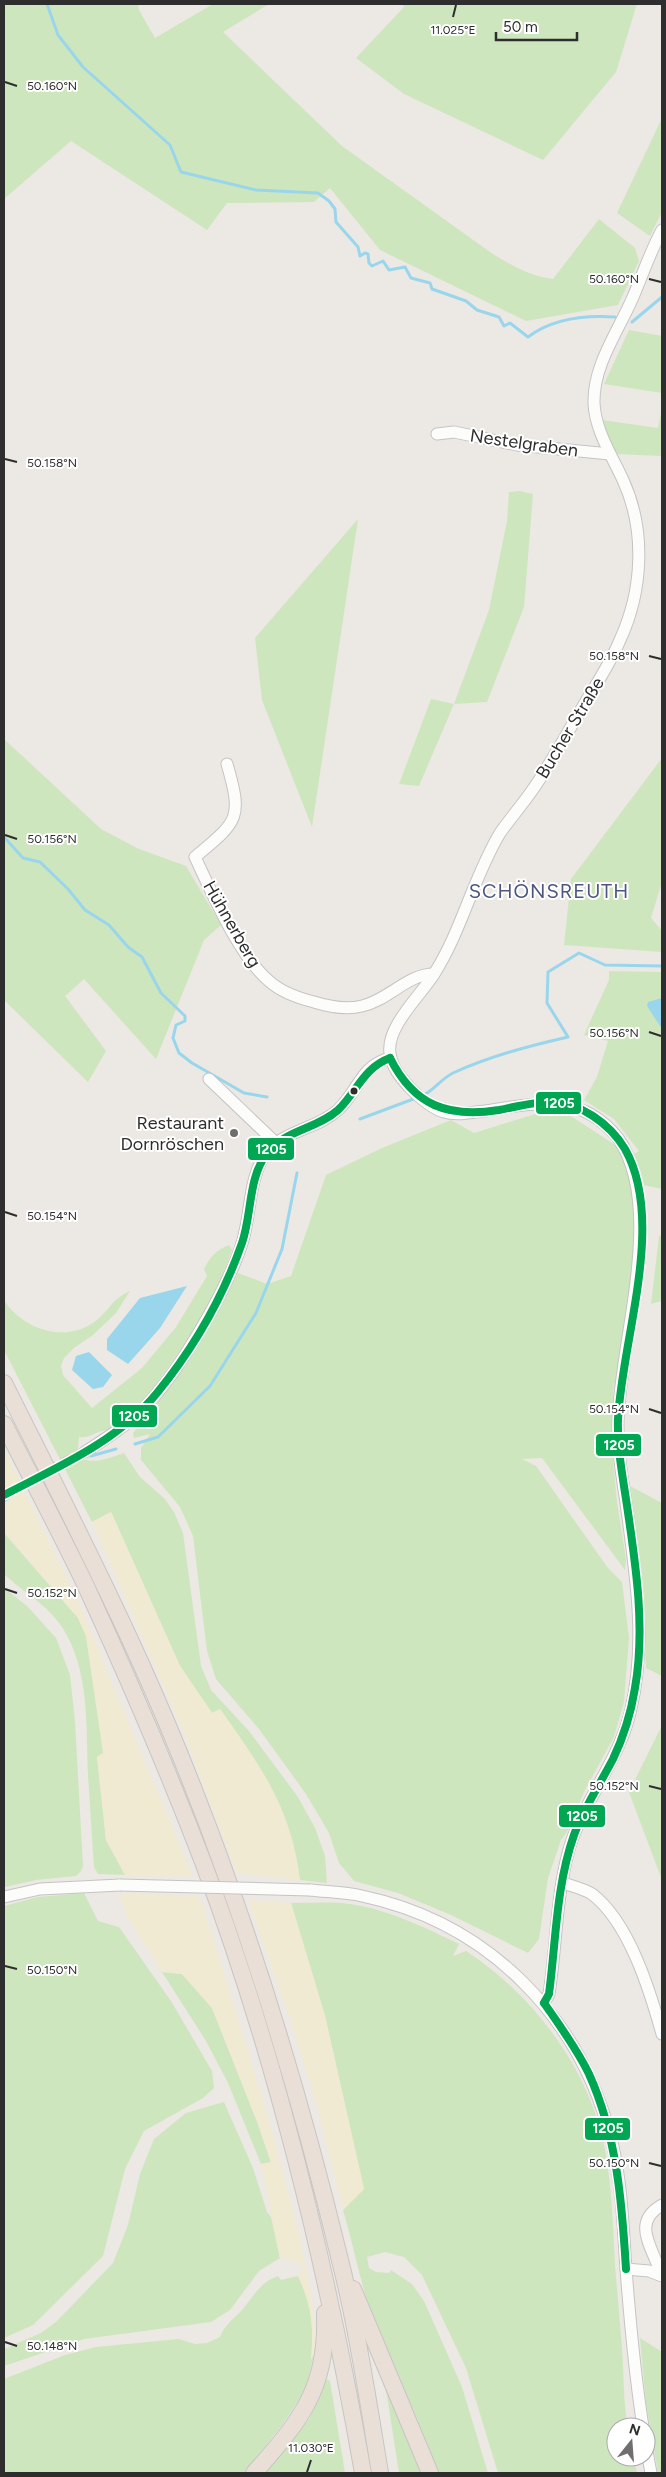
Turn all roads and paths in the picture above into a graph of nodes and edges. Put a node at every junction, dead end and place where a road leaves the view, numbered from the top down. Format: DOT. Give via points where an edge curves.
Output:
graph roads {
  1 [pos="662,230"];
  2 [pos="437,434"];
  3 [pos="610,454"];
  4 [pos="227,764"];
  5 [pos="434,974"];
  6 [pos="390,1058"];
  7 [pos="209,1080"];
  8 [pos="276,1143"];
  9 [pos="4,1383"];
  10 [pos="4,1424"];
  11 [pos="85,1452"];
  12 [pos="563,1883"];
  13 [pos="4,1897"];
  14 [pos="544,2003"];
  15 [pos="662,2034"];
  16 [pos="662,2205"];
  17 [pos="340,2258"];
  18 [pos="324,2268"];
  19 [pos="626,2269"];
  20 [pos="656,2274"];
  21 [pos="642,2417"];
  22 [pos="254,2473"];
  23 [pos="363,2473"];
  24 [pos="380,2473"];
  25 [pos="430,2473"];
  1 -- 3 [label="street, Bucher Straße" via="601,366 594,402 597,421"];
  2 -- 3 [label="street, Nestelgraben" via="454,432 518,445"];
  3 -- 5 [label="street, Bucher Straße" via="628,492 638,531 637,579 626,626 614,653 546,768 491,851"];
  4 -- 5 [label="street, Hühnerberg" via="236,794 236,812 230,823 195,857 232,930 258,970 269,981 296,997 344,1008 370,1004 419,975"];
  5 -- 6 [label="street, Bucher Straße" via="396,1028 390,1042"];
  6 -- 8 [label="street" via="370,1067 332,1116"];
  6 -- 12 [label="street" via="415,1093 424,1101 451,1113 465,1114 543,1102 572,1106 600,1120 618,1138 632,1160 641,1194 642,1255 618,1421 638,1593 639,1639 631,1710 619,1746 575,1833"];
  7 -- 8 [label="street"];
  8 -- 11 [label="street" via="257,1172 237,1257 222,1291 190,1346 157,1394 132,1420"];
  9 -- 17 [label="highway" via="143,1668 216,1850 281,2043"];
  10 -- 18 [label="highway" via="83,1581 139,1705 203,1864 266,2056"];
  12 -- 14 [label="street" via="549,1994"];
  12 -- 15 [label="street" via="591,1894 607,1910 627,1940 649,1990"];
  13 -- 14 [label="street, bridge" via="40,1889 120,1885 310,1890 361,1896 434,1919 494,1955"];
  14 -- 19 [label="street" via="571,2042 604,2111 619,2177"];
  16 -- 20 [label="street" via="651,2213 645,2229 659,2269"];
  17 -- 24 [label="highway"];
  17 -- 25 [label="highway"];
  18 -- 22 [label="highway" via="326,2322 321,2371 301,2416"];
  18 -- 23 [label="highway"];
  19 -- 20 [label="street"];
  19 -- 21 [label="street"];
}
